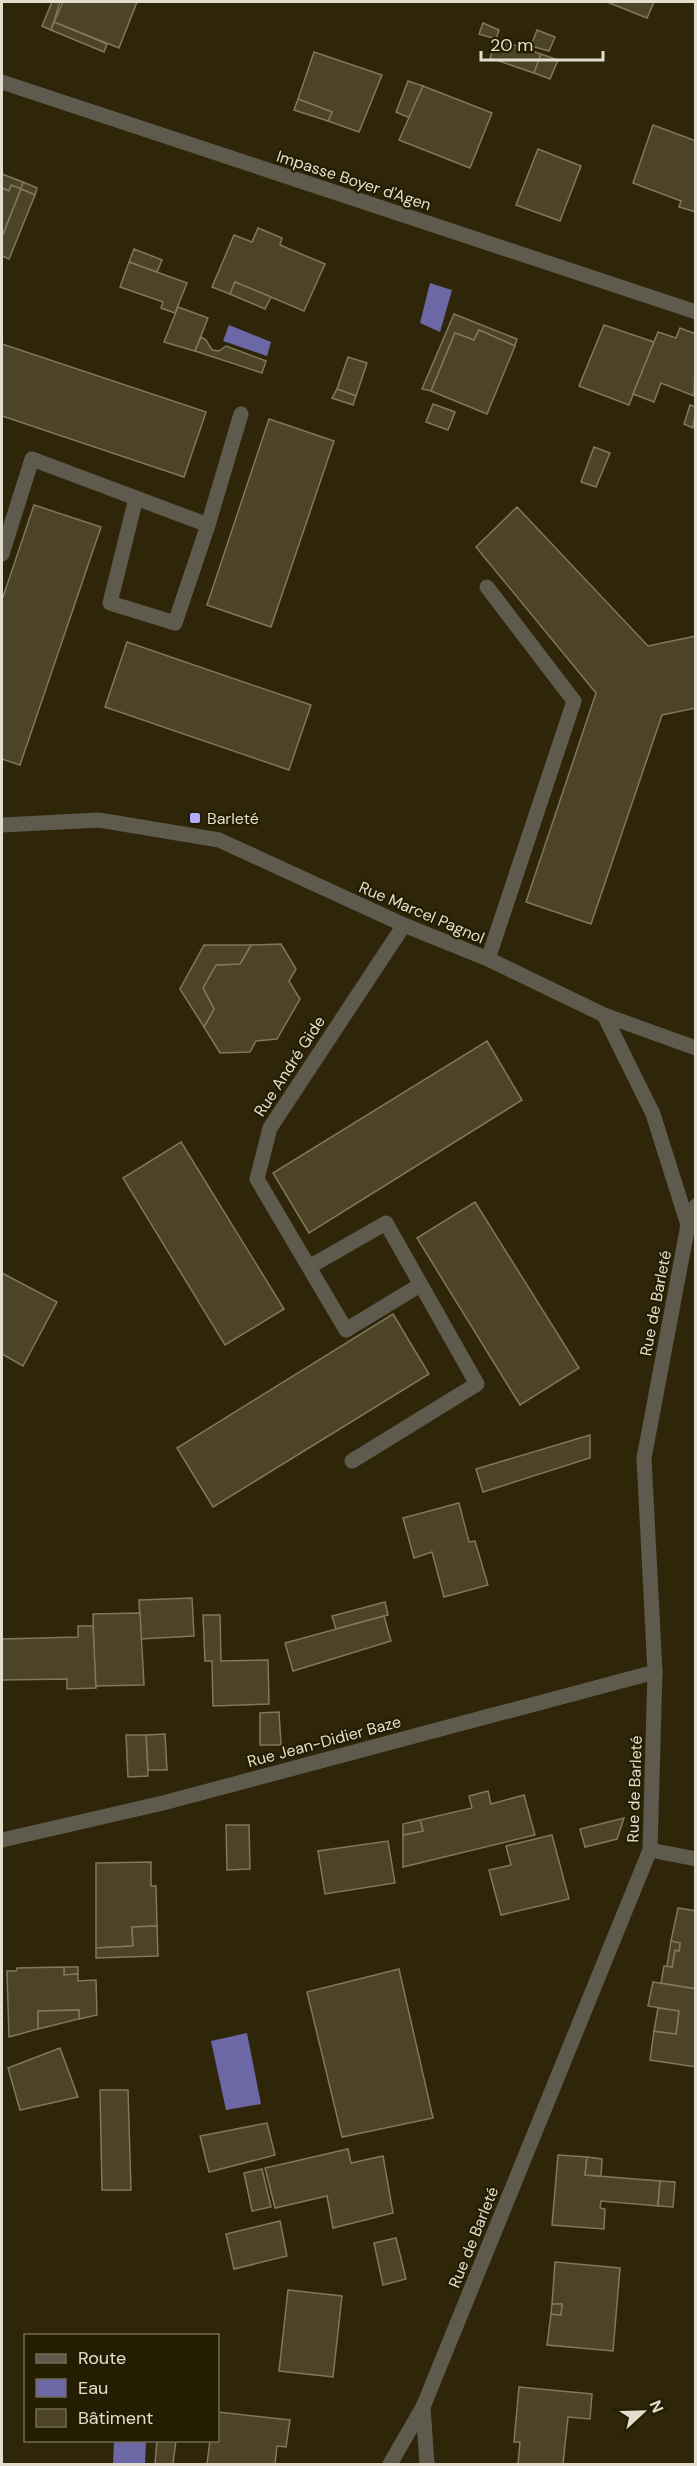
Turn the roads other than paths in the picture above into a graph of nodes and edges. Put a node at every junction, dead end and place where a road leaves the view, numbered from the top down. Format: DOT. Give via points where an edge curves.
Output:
graph roads {
  1 [pos="2,82"];
  2 [pos="696,312"];
  3 [pos="241,414"];
  4 [pos="135,498"];
  5 [pos="208,525"];
  6 [pos="2,554"];
  7 [pos="488,587"];
  8 [pos="2,825"];
  9 [pos="404,925"];
  10 [pos="488,959"];
  11 [pos="604,1015"];
  12 [pos="696,1048"];
  13 [pos="696,1206"];
  14 [pos="687,1225"];
  15 [pos="309,1267"];
  16 [pos="420,1285"];
  17 [pos="352,1461"];
  18 [pos="655,1672"];
  19 [pos="2,1840"];
  20 [pos="650,1850"];
  21 [pos="696,1859"];
  22 [pos="423,2407"];
  23 [pos="390,2464"];
  24 [pos="427,2464"];
  1 -- 2 [label="street, Impasse Boyer d'Agen"];
  3 -- 5 [label="street"];
  4 -- 5 [label="street"];
  4 -- 5 [label="street" via="110,603 175,622"];
  4 -- 6 [label="street" via="32,459"];
  7 -- 10 [label="street" via="574,702"];
  8 -- 9 [label="street, Rue Marcel Pagnol" via="99,820 219,840"];
  9 -- 10 [label="street, Rue Marcel Pagnol"];
  9 -- 15 [label="street, Rue André Gide" via="270,1128 261,1155 257,1179"];
  10 -- 11 [label="street, Rue Marcel Pagnol"];
  11 -- 12 [label="street, Rue Marcel Pagnol"];
  11 -- 14 [label="street" via="653,1114"];
  13 -- 14 [label="street, Rue de Barleté"];
  14 -- 18 [label="street, Rue de Barleté" via="644,1458"];
  15 -- 16 [label="street" via="386,1223"];
  15 -- 16 [label="street, Rue André Gide" via="346,1330"];
  16 -- 17 [label="street" via="477,1384"];
  18 -- 19 [label="street, Rue Jean-Didier Baze" via="163,1803"];
  18 -- 20 [label="street, Rue de Barleté"];
  20 -- 21 [label="street"];
  20 -- 22 [label="street, Rue de Barleté"];
  22 -- 23 [label="street, Rue de Barleté"];
  22 -- 24 [label="street, Rue de Barleté"];
}
